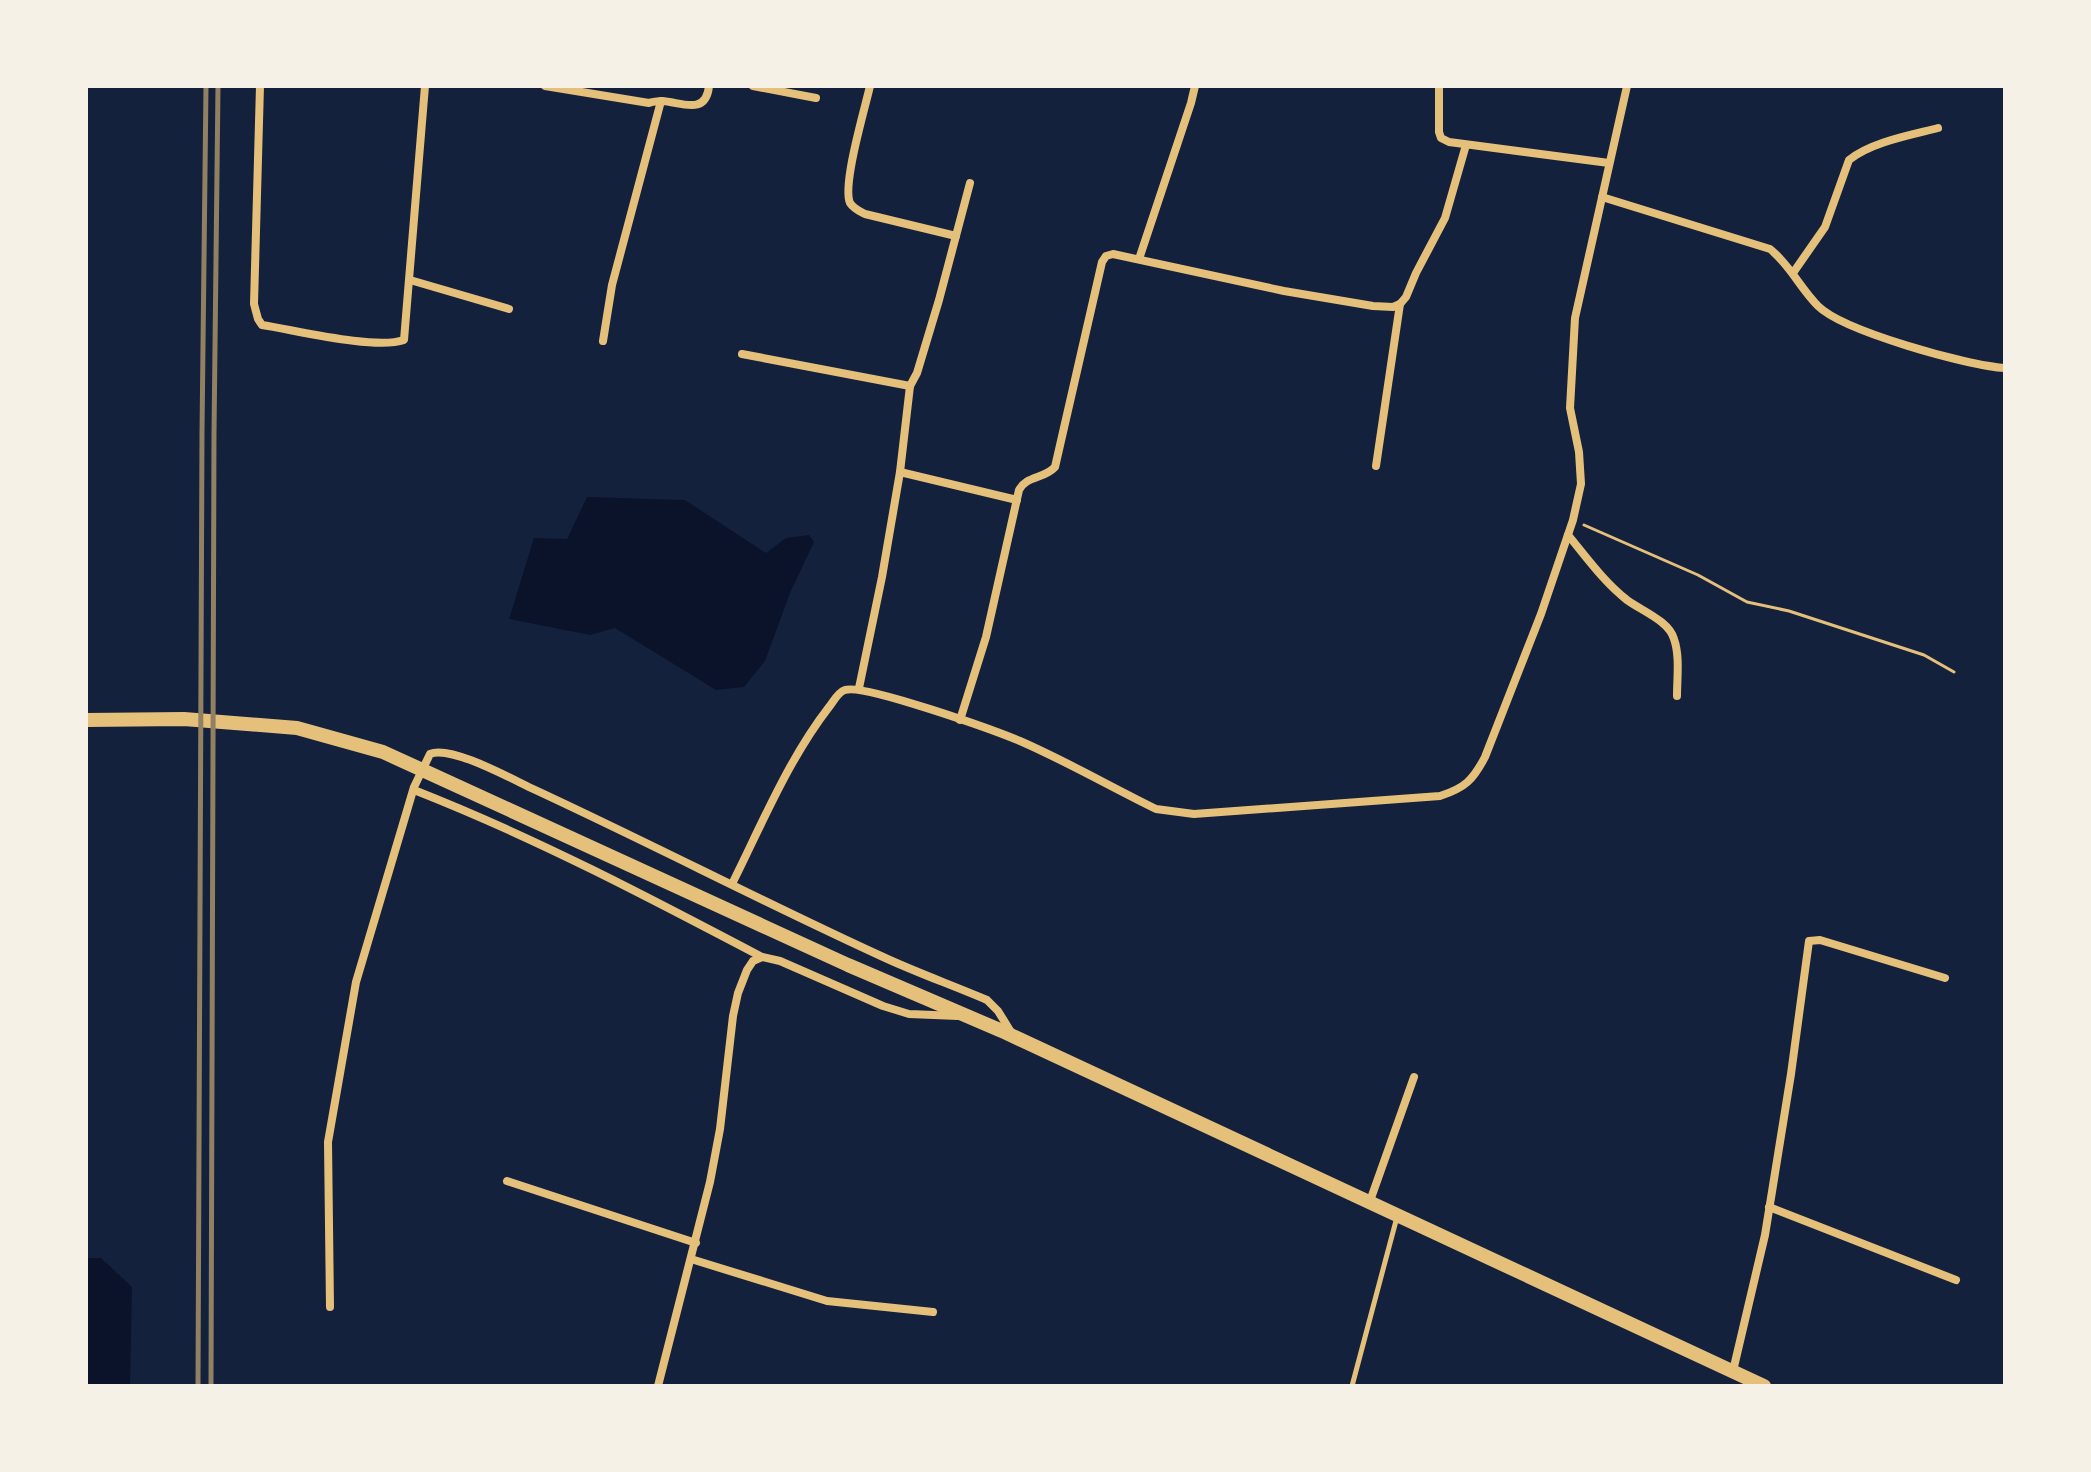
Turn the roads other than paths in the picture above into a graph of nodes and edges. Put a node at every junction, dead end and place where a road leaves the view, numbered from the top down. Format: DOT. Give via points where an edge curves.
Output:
graph roads {
  1 [pos="260,86"];
  2 [pos="425,86"];
  3 [pos="545,86"];
  4 [pos="709,86"];
  5 [pos="753,86"];
  6 [pos="870,86"];
  7 [pos="1195,86"];
  8 [pos="1439,86"];
  9 [pos="1627,86"];
  10 [pos="567,88"];
  11 [pos="816,98"];
  12 [pos="661,101"];
  13 [pos="1938,128"];
  14 [pos="1466,145"];
  15 [pos="1609,163"];
  16 [pos="970,183"];
  17 [pos="1602,197"];
  18 [pos="956,236"];
  19 [pos="1139,259"];
  20 [pos="1793,273"];
  21 [pos="410,280"];
  22 [pos="1400,304"];
  23 [pos="509,309"];
  24 [pos="603,341"];
  25 [pos="742,354"];
  26 [pos="2005,368"];
  27 [pos="910,386"];
  28 [pos="1376,466"];
  29 [pos="900,472"];
  30 [pos="1017,500"];
  31 [pos="1568,535"];
  32 [pos="859,688"];
  33 [pos="1677,696"];
  34 [pos="86,720"];
  35 [pos="960,720"];
  36 [pos="414,790"];
  37 [pos="732,884"];
  38 [pos="762,957"];
  39 [pos="1945,978"];
  40 [pos="967,1016"];
  41 [pos="1014,1037"];
  42 [pos="1414,1077"];
  43 [pos="507,1181"];
  44 [pos="1370,1201"];
  45 [pos="1769,1207"];
  46 [pos="1398,1214"];
  47 [pos="696,1243"];
  48 [pos="691,1259"];
  49 [pos="1956,1280"];
  50 [pos="330,1307"];
  51 [pos="933,1312"];
  52 [pos="1736,1377"];
  53 [pos="658,1386"];
  54 [pos="1352,1386"];
  55 [pos="1764,1386"];
  1 -- 21 [label="street" via="254,304 262,325 353,341 404,340"];
  2 -- 21 [label="street"];
  3 -- 10 [label="street"];
  4 -- 12 [label="street" via="696,105"];
  5 -- 11 [label="street"];
  6 -- 18 [label="street" via="848,182 849,201 865,214"];
  7 -- 19 [label="street"];
  8 -- 14 [label="street" via="1441,138"];
  9 -- 15 [label="street"];
  10 -- 12 [label="street"];
  12 -- 24 [label="street" via="612,285"];
  13 -- 20 [label="street" via="1849,160 1825,227"];
  14 -- 15 [label="street"];
  14 -- 22 [label="street" via="1445,218"];
  15 -- 17 [label="street"];
  16 -- 18 [label="street"];
  17 -- 20 [label="street" via="1770,249"];
  17 -- 31 [label="street" via="1575,318 1570,408 1581,484"];
  18 -- 27 [label="street"];
  19 -- 22 [label="street" via="1284,291 1373,306"];
  19 -- 30 [label="street" via="1113,254 1102,262 1055,467 1022,485"];
  20 -- 26 [label="street" via="1819,307 1841,322 1939,354"];
  21 -- 23 [label="street"];
  22 -- 28 [label="street"];
  25 -- 27 [label="street"];
  27 -- 29 [label="street"];
  29 -- 30 [label="street"];
  29 -- 32 [label="street"];
  30 -- 35 [label="street" via="986,637"];
  31 -- 33 [label="street" via="1608,584 1669,629 1676,652"];
  31 -- 35 [label="street" via="1485,757 1475,776 1440,796 1174,812 1156,809 1019,741"];
  32 -- 35 [label="street"];
  32 -- 37 [label="street" via="839,695 799,751"];
  34 -- 40 [label="main road" via="184,719 297,728 383,752"];
  36 -- 37 [label="street" via="430,754 439,751"];
  36 -- 38 [label="street" via="625,885"];
  36 -- 50 [label="street" via="356,982 328,1142"];
  37 -- 41 [label="street" via="987,1000"];
  38 -- 40 [label="street" via="909,1014"];
  38 -- 47 [label="street" via="747,970 735,1005 717,1143"];
  39 -- 45 [label="street" via="1809,941"];
  40 -- 41 [label="main road"];
  41 -- 44 [label="main road"];
  42 -- 44 [label="street"];
  43 -- 47 [label="street"];
  44 -- 46 [label="main road"];
  45 -- 49 [label="street"];
  45 -- 52 [label="street"];
  46 -- 52 [label="main road"];
  46 -- 54 [label="lane"];
  47 -- 48 [label="street"];
  48 -- 51 [label="street" via="827,1301"];
  48 -- 53 [label="street"];
  52 -- 55 [label="main road"];
}
